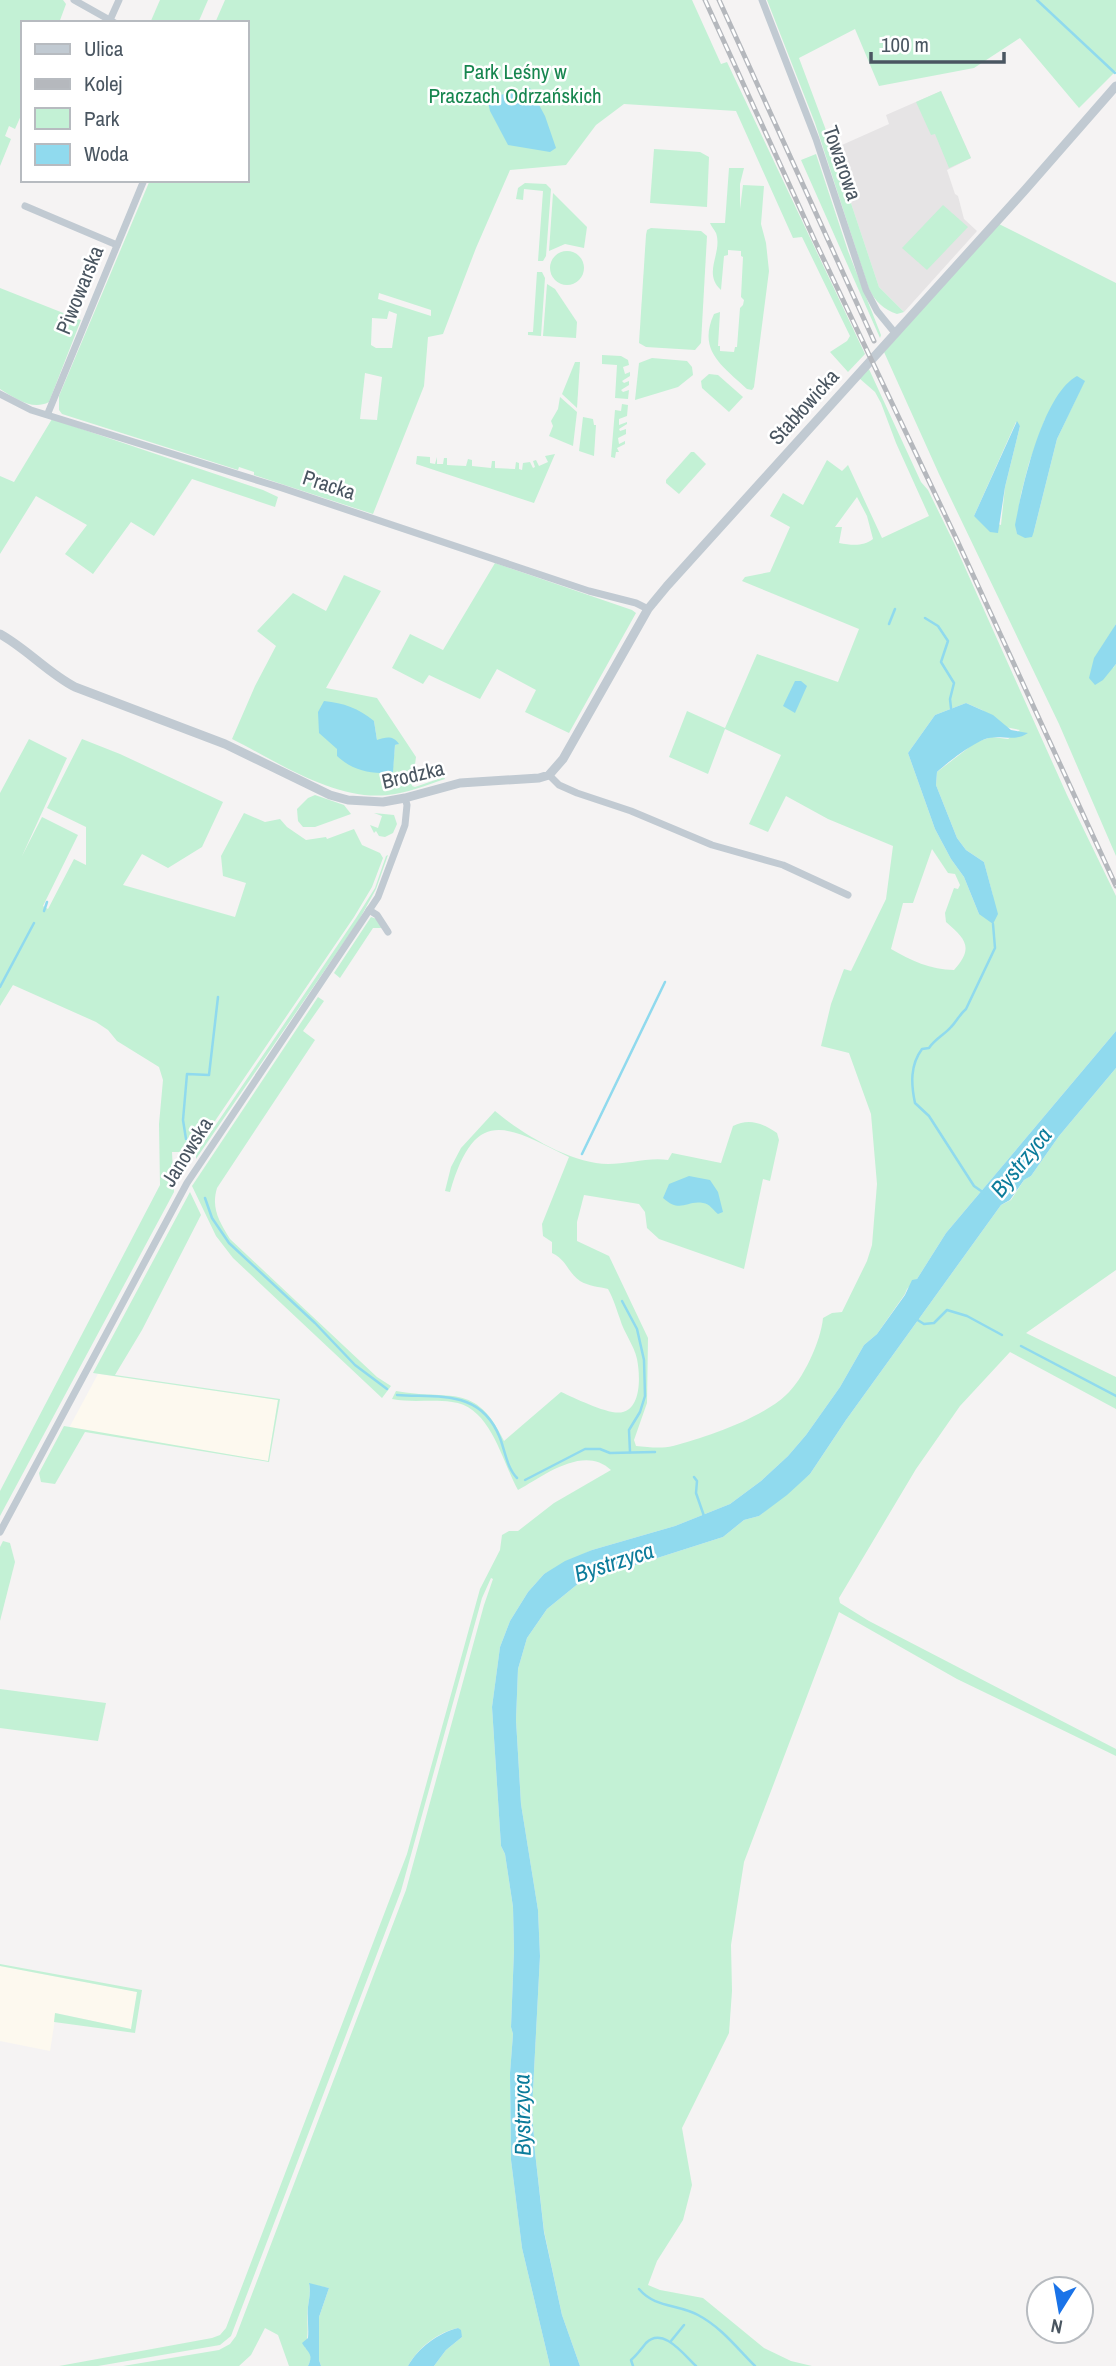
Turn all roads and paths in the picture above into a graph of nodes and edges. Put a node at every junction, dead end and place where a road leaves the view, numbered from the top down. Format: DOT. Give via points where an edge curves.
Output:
graph roads {
  1 [pos="74,0"];
  2 [pos="119,0"];
  3 [pos="762,0"];
  4 [pos="112,21"];
  5 [pos="1116,86"];
  6 [pos="143,182"];
  7 [pos="25,206"];
  8 [pos="117,245"];
  9 [pos="895,333"];
  10 [pos="0,394"];
  11 [pos="48,413"];
  12 [pos="648,609"];
  13 [pos="0,634"];
  14 [pos="549,775"];
  15 [pos="405,798"];
  16 [pos="848,895"];
  17 [pos="369,910"];
  18 [pos="387,932"];
  19 [pos="0,1532"];
  1 -- 4 [label="street"];
  2 -- 4 [label="street"];
  3 -- 9 [label="street, Towarowa" via="816,139 866,290"];
  5 -- 9 [label="street, Stabłowicka"];
  6 -- 8 [label="street, Piwowarska"];
  7 -- 8 [label="street"];
  8 -- 11 [label="street, Piwowarska"];
  9 -- 12 [label="street, Stabłowicka"];
  10 -- 11 [label="street, Pracka"];
  11 -- 12 [label="street, Pracka"];
  12 -- 14 [label="street, Stabłowicka" via="563,759"];
  13 -- 15 [label="street, Brodzka" via="75,687 225,744 330,795 365,802"];
  14 -- 15 [label="street, Brodzka" via="460,783"];
  14 -- 16 [label="street" via="577,793 712,845 783,865"];
  15 -- 17 [label="street, Janowska" via="405,825"];
  17 -- 18 [label="street"];
  17 -- 19 [label="street, Janowska" via="187,1183"];
}
